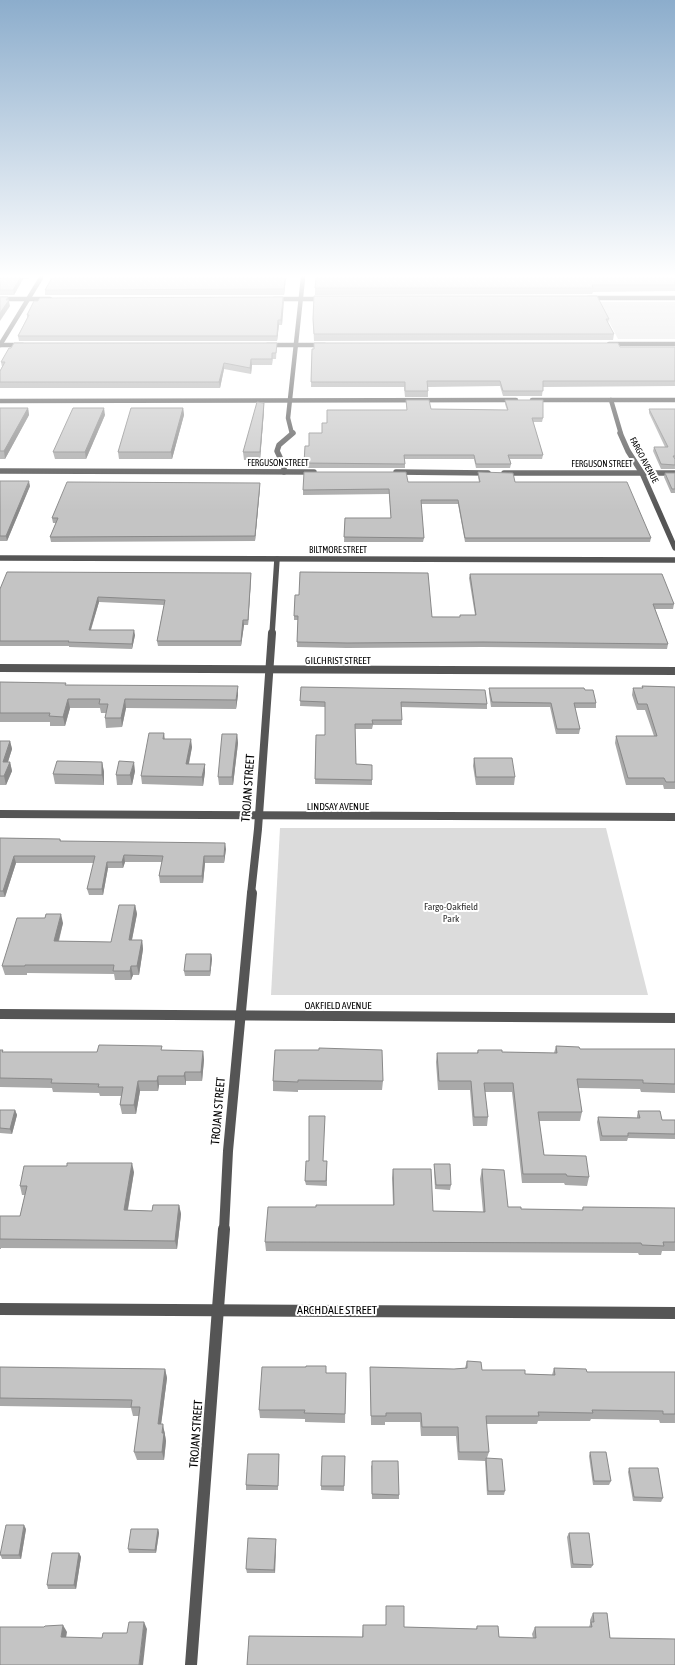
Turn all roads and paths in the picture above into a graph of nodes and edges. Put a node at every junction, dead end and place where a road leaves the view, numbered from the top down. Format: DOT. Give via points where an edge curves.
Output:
graph roads {
  1 [pos="294,356"];
  2 [pos="611,400"];
  3 [pos="675,400"];
  4 [pos="0,401"];
  5 [pos="289,401"];
  6 [pos="0,471"];
  7 [pos="284,472"];
  8 [pos="320,472"];
  9 [pos="391,472"];
  10 [pos="493,473"];
  11 [pos="501,473"];
  12 [pos="642,473"];
  13 [pos="675,473"];
  14 [pos="675,548"];
  15 [pos="0,558"];
  16 [pos="277,559"];
  17 [pos="675,560"];
  18 [pos="0,668"];
  19 [pos="270,670"];
  20 [pos="675,671"];
  21 [pos="0,814"];
  22 [pos="259,816"];
  23 [pos="675,817"];
  24 [pos="0,1014"];
  25 [pos="239,1016"];
  26 [pos="675,1018"];
  27 [pos="0,1309"];
  28 [pos="218,1310"];
  29 [pos="675,1313"];
  30 [pos="191,1665"];
  1 -- 5 [label="street"];
  2 -- 3 [label="street"];
  2 -- 5 [label="street"];
  2 -- 12 [label="street, FARGO AVENUE" via="620,435"];
  4 -- 5 [label="street"];
  5 -- 7 [label="street" via="288,418 292,433 279,445 277,451"];
  6 -- 7 [label="street, FERGUSON STREET"];
  7 -- 8 [label="street, FERGUSON STREET"];
  9 -- 10 [label="street"];
  11 -- 12 [label="street, FERGUSON STREET"];
  12 -- 13 [label="street, FERGUSON STREET"];
  12 -- 14 [label="street, FARGO AVENUE"];
  15 -- 16 [label="street, BILTMORE STREET"];
  16 -- 17 [label="street, BILTMORE STREET"];
  16 -- 19 [label="street, TROJAN STREET"];
  18 -- 19 [label="street, GILCHRIST STREET"];
  19 -- 20 [label="street, GILCHRIST STREET"];
  19 -- 22 [label="street, TROJAN STREET"];
  21 -- 22 [label="street, LINDSAY AVENUE"];
  22 -- 23 [label="street, LINDSAY AVENUE"];
  22 -- 25 [label="street, TROJAN STREET"];
  24 -- 25 [label="street, OAKFIELD AVENUE"];
  25 -- 26 [label="street, OAKFIELD AVENUE"];
  25 -- 28 [label="street, TROJAN STREET"];
  27 -- 28 [label="street, ARCHDALE STREET"];
  28 -- 29 [label="street, ARCHDALE STREET"];
  28 -- 30 [label="street, TROJAN STREET"];
}
